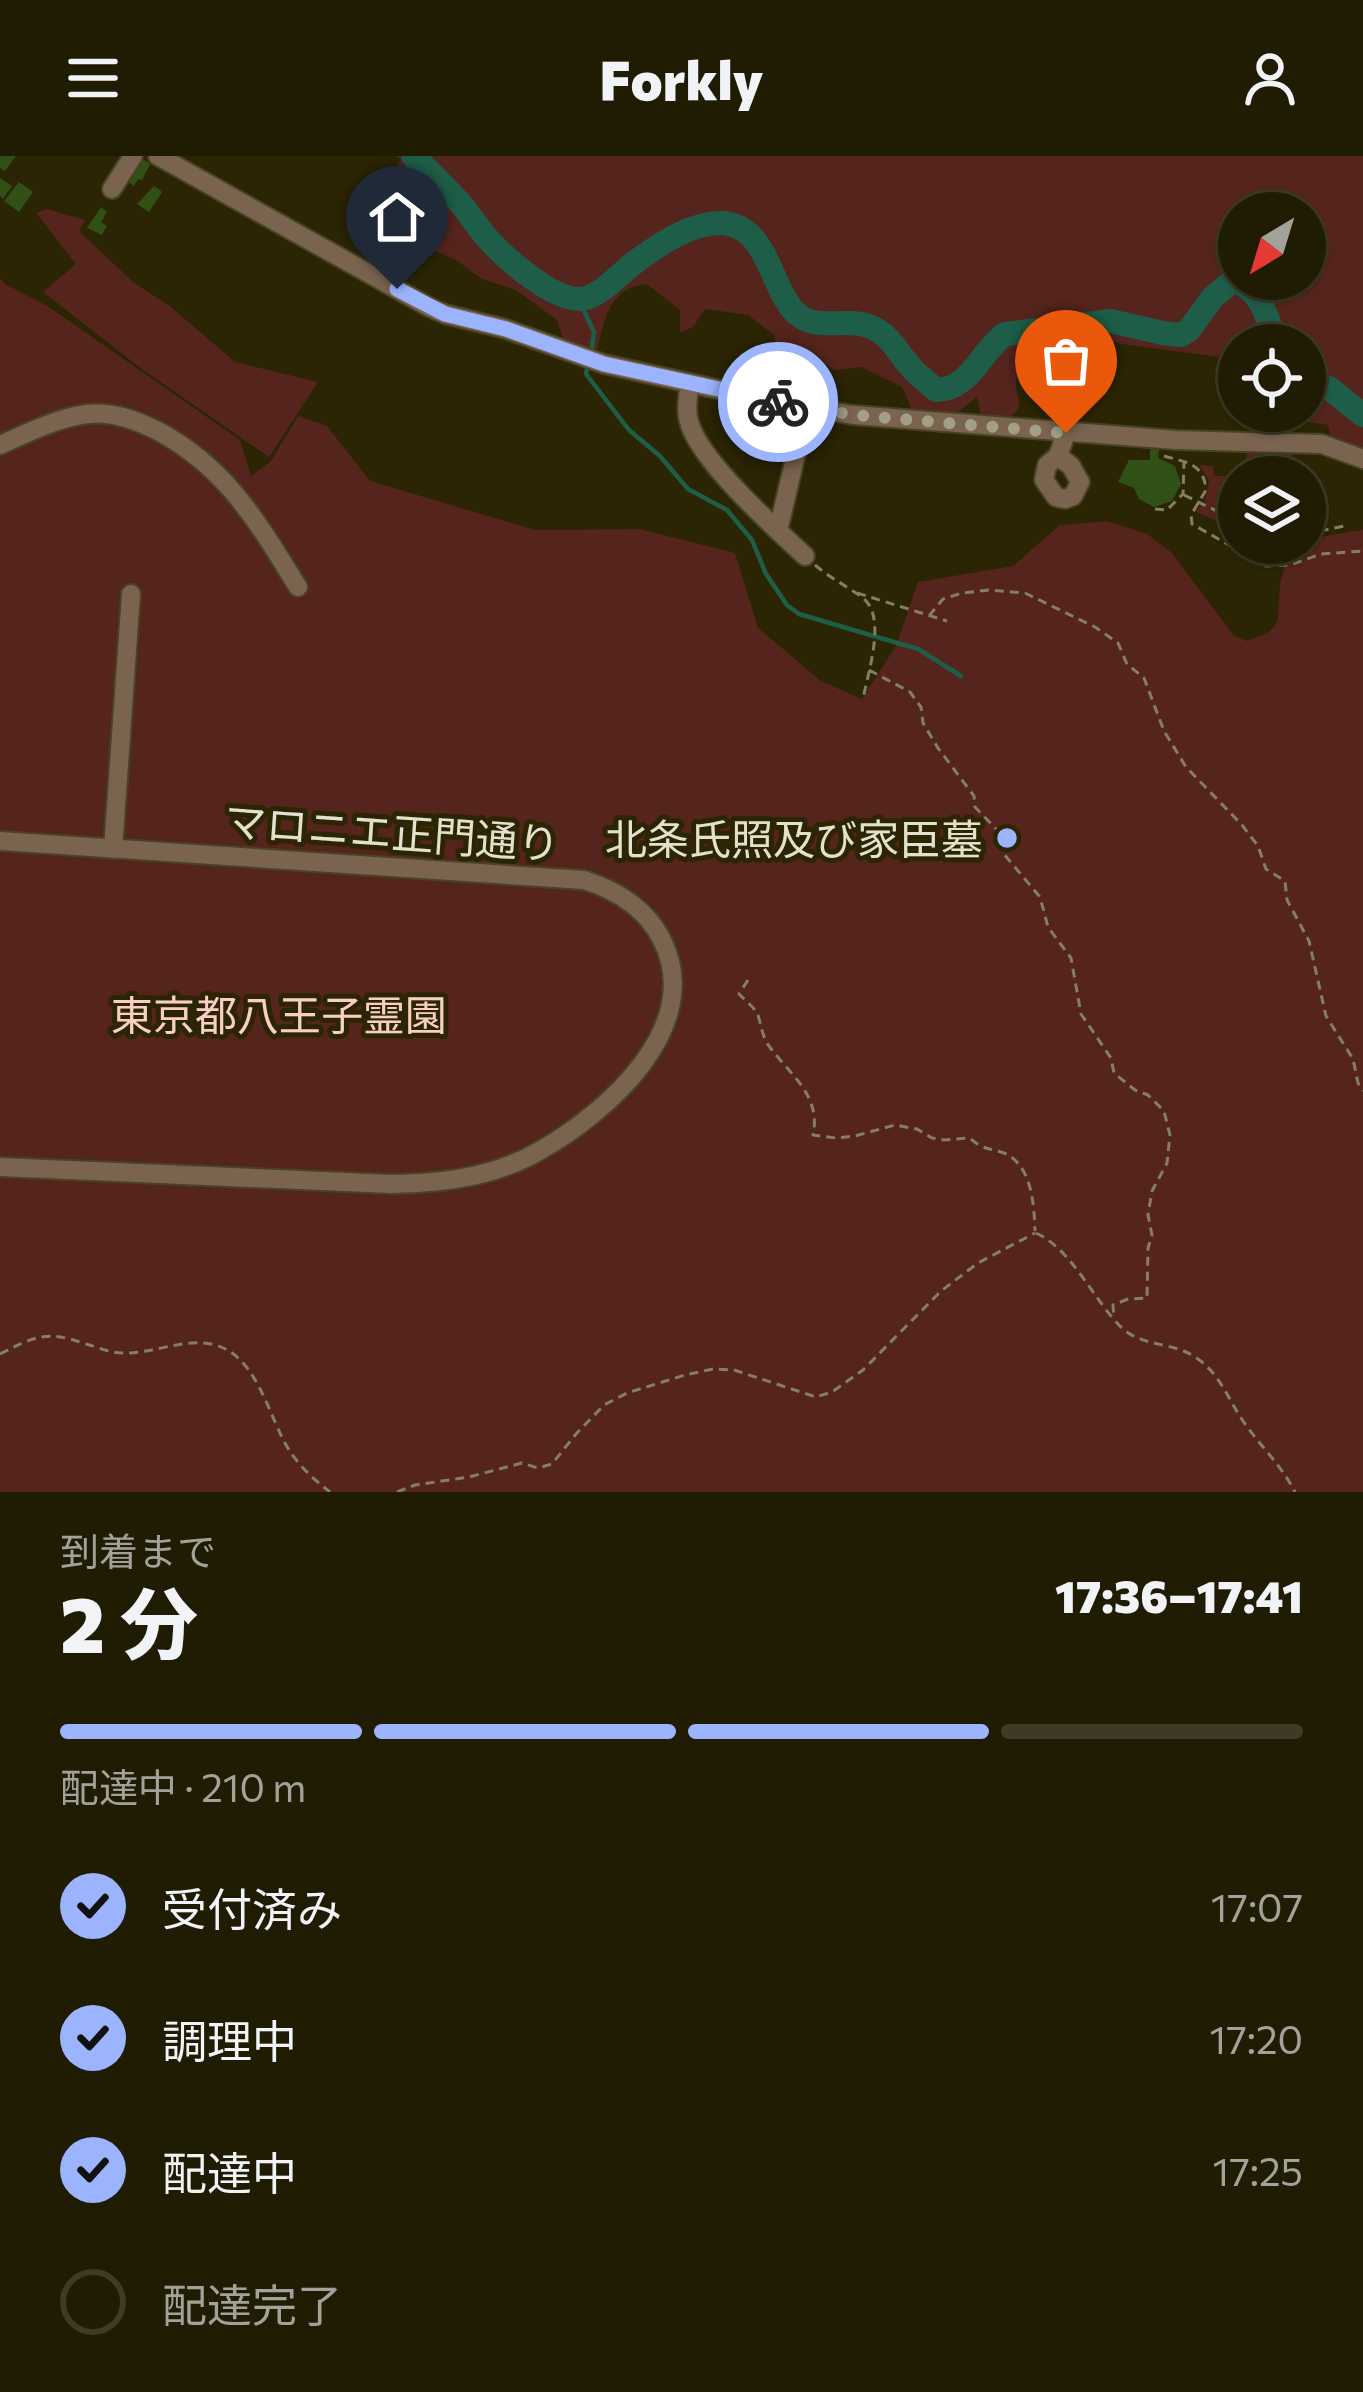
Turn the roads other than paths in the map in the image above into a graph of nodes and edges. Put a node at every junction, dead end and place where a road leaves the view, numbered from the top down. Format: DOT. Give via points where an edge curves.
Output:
graph roads {
  1 [pos="134,156"];
  2 [pos="158,156"];
  3 [pos="112,189"];
  4 [pos="690,384"];
  5 [pos="807,407"];
  6 [pos="1066,433"];
  7 [pos="0,445"];
  8 [pos="1058,456"];
  9 [pos="1363,459"];
  10 [pos="778,531"];
  11 [pos="805,556"];
  12 [pos="298,587"];
  13 [pos="131,594"];
  14 [pos="0,842"];
  15 [pos="113,849"];
  16 [pos="0,1167"];
  1 -- 3 [label="street"];
  2 -- 4 [label="street" via="429,307"];
  4 -- 5 [label="street"];
  4 -- 10 [label="street" via="686,409 703,450"];
  5 -- 6 [label="street"];
  5 -- 10 [label="street"];
  6 -- 8 [label="street"];
  6 -- 9 [label="street" via="1322,444"];
  7 -- 12 [label="street" via="86,414 134,419 215,470"];
  10 -- 11 [label="street"];
  13 -- 15 [label="street"];
  14 -- 15 [label="street, マロニエ正門通り"];
  15 -- 16 [label="street, マロニエ正門通り" via="603,886 641,912 667,950 673,977 665,1026 648,1057 589,1118 538,1152 478,1175 391,1184"];
}
